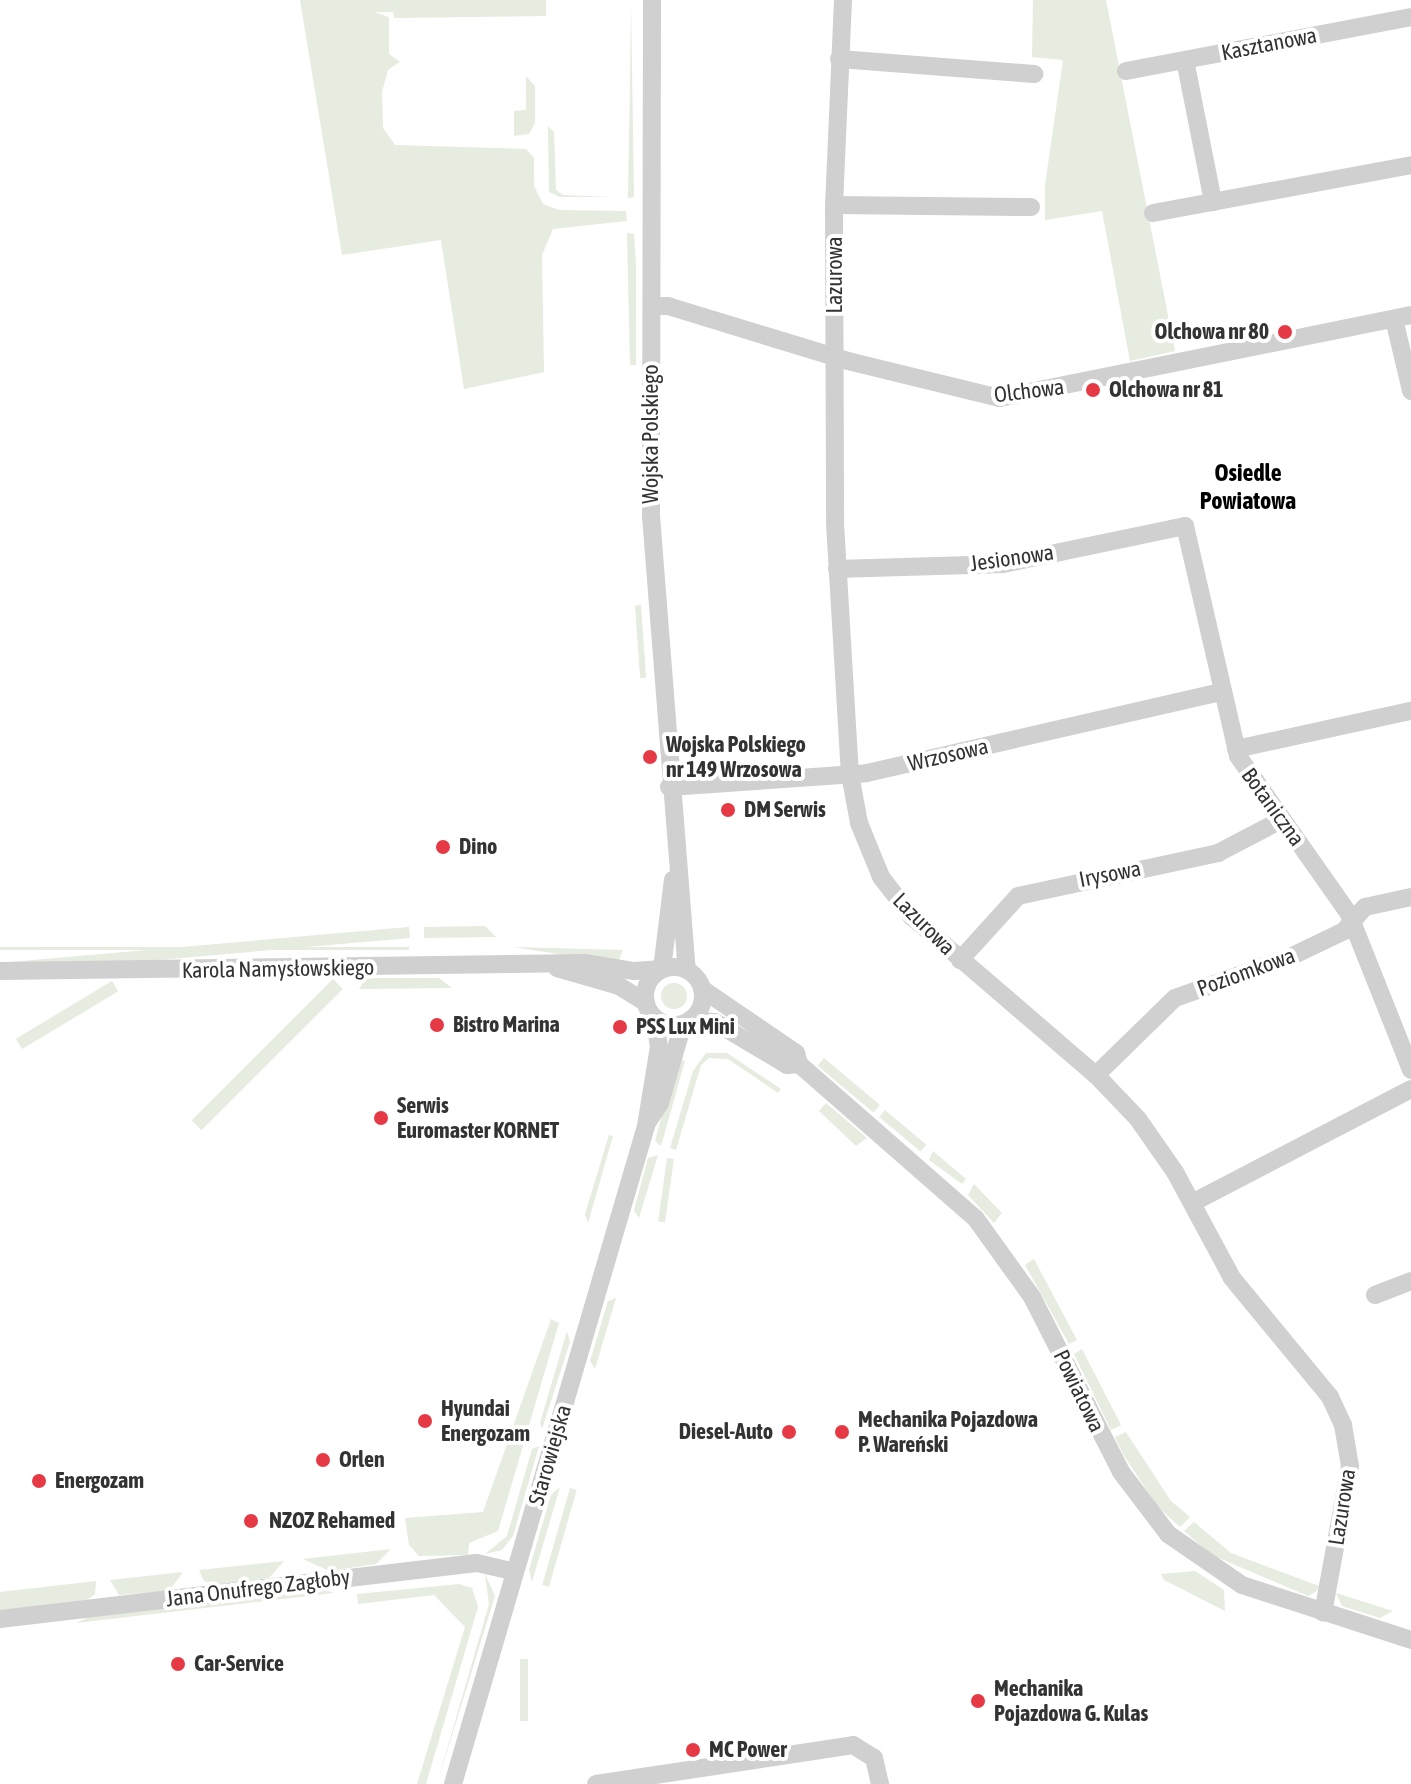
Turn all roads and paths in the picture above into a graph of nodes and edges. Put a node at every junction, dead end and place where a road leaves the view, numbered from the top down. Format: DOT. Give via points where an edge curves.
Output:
graph roads {
  1 [pos="652,0"];
  2 [pos="843,0"];
  3 [pos="1411,17"];
  4 [pos="839,59"];
  5 [pos="1185,60"];
  6 [pos="1126,71"];
  7 [pos="1034,74"];
  8 [pos="1411,165"];
  9 [pos="1213,202"];
  10 [pos="834,205"];
  11 [pos="1031,207"];
  12 [pos="1153,213"];
  13 [pos="652,306"];
  14 [pos="1403,317"];
  15 [pos="835,357"];
  16 [pos="1411,391"];
  17 [pos="1185,526"];
  18 [pos="837,569"];
  19 [pos="1222,692"];
  20 [pos="1411,711"];
  21 [pos="1236,749"];
  22 [pos="850,774"];
  23 [pos="669,787"];
  24 [pos="1281,820"];
  25 [pos="675,868"];
  26 [pos="1411,897"];
  27 [pos="1353,921"];
  28 [pos="960,960"];
  29 [pos="555,967"];
  30 [pos="662,969"];
  31 [pos="687,970"];
  32 [pos="0,971"];
  33 [pos="702,989"];
  34 [pos="650,1010"];
  35 [pos="687,1022"];
  36 [pos="799,1064"];
  37 [pos="1411,1070"];
  38 [pos="1096,1075"];
  39 [pos="1411,1089"];
  40 [pos="646,1126"];
  41 [pos="1192,1203"];
  42 [pos="1411,1281"];
  43 [pos="1375,1295"];
  44 [pos="515,1572"];
  45 [pos="1323,1613"];
  46 [pos="0,1619"];
  47 [pos="1411,1640"];
  48 [pos="453,1784"];
  49 [pos="596,1784"];
  50 [pos="880,1784"];
  1 -- 13 [label="street, Wojska Polskiego"];
  2 -- 4 [label="street, Lazurowa"];
  3 -- 5 [label="street, Kasztanowa"];
  4 -- 7 [label="street"];
  4 -- 10 [label="street, Lazurowa"];
  5 -- 6 [label="street, Kasztanowa"];
  5 -- 9 [label="street"];
  8 -- 9 [label="street"];
  9 -- 12 [label="street"];
  10 -- 11 [label="street"];
  10 -- 15 [label="street, Lazurowa"];
  13 -- 15 [label="street, Olchowa"];
  13 -- 23 [label="street, Wojska Polskiego" via="651,516"];
  14 -- 15 [label="street, Olchowa" via="1011,397 972,395"];
  14 -- 16 [label="street"];
  15 -- 18 [label="street, Lazurowa"];
  17 -- 18 [label="street, Jesionowa" via="1003,564"];
  17 -- 19 [label="street, Botaniczna"];
  18 -- 22 [label="street, Lazurowa"];
  19 -- 21 [label="street, Botaniczna"];
  19 -- 22 [label="street, Wrzosowa"];
  20 -- 21 [label="street"];
  21 -- 24 [label="street, Botaniczna"];
  22 -- 23 [label="street, Wrzosowa"];
  22 -- 28 [label="street, Lazurowa" via="859,823 881,877 912,917"];
  23 -- 25 [label="street, Wojska Polskiego"];
  24 -- 27 [label="street, Botaniczna"];
  24 -- 28 [label="street, Irysowa" via="1218,853 1018,896"];
  25 -- 30 [label="street, Wojska Polskiego"];
  25 -- 31 [label="street, Wojska Polskiego"];
  26 -- 27 [label="street, Poziomkowa" via="1365,907"];
  27 -- 37 [label="street, Botaniczna"];
  27 -- 38 [label="street, Poziomkowa" via="1344,931 1282,961 1175,998"];
  28 -- 38 [label="street, Lazurowa"];
  29 -- 30 [label="street, Karola Namysłowskiego" via="585,963 634,971"];
  29 -- 32 [label="street, Karola Namysłowskiego"];
  29 -- 34 [label="street, Karola Namysłowskiego" via="619,986"];
  30 -- 31 [label="street"];
  30 -- 34 [label="street" via="649,981"];
  31 -- 33 [label="street"];
  33 -- 35 [label="street" via="701,1006"];
  33 -- 36 [label="street, Powiatowa" via="796,1053"];
  34 -- 35 [label="street" via="667,1024"];
  34 -- 40 [label="street, Starowiejska" via="659,1047"];
  35 -- 36 [label="street, Powiatowa" via="715,1022 787,1065"];
  35 -- 40 [label="street, Starowiejska" via="660,1103"];
  36 -- 45 [label="street, Powiatowa" via="953,1195 985,1229 1032,1297 1109,1451 1159,1524 1227,1578"];
  38 -- 41 [label="street, Lazurowa" via="1145,1127"];
  39 -- 41 [label="street"];
  40 -- 44 [label="street, Starowiejska"];
  41 -- 45 [label="street, Lazurowa" via="1232,1278 1311,1370 1343,1425 1349,1475"];
  42 -- 43 [label="street"];
  44 -- 46 [label="street, Jana Onufrego Zagłoby" via="477,1563"];
  44 -- 48 [label="street, Starowiejska"];
  45 -- 47 [label="street, Powiatowa"];
  49 -- 50 [label="street" via="853,1745 871,1753"];
}
